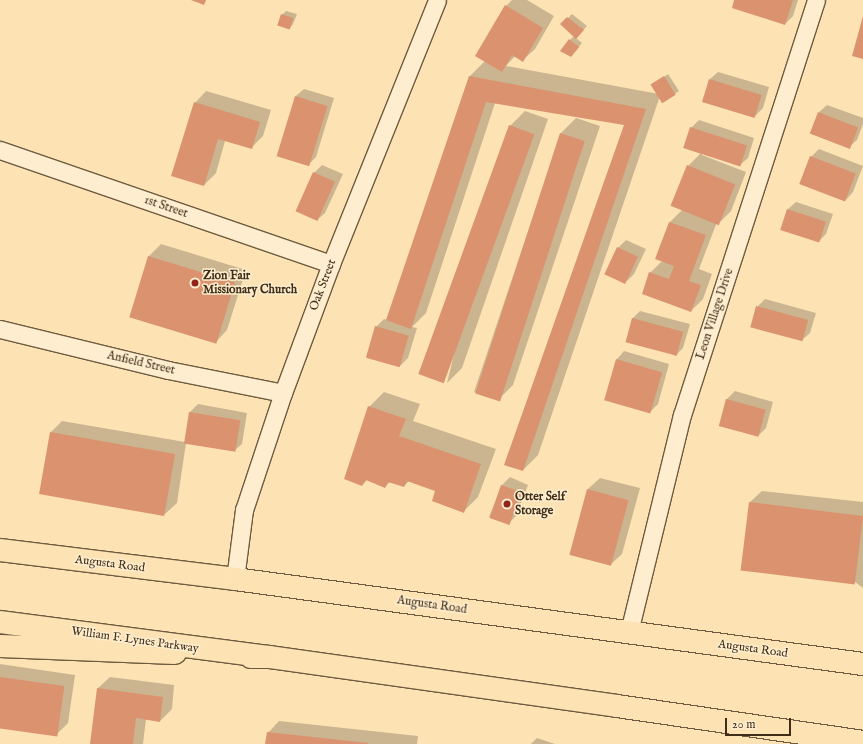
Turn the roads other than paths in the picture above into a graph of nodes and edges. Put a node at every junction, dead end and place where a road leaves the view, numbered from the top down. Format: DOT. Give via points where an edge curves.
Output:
graph roads {
  1 [pos="437,0"];
  2 [pos="816,0"];
  3 [pos="0,150"];
  4 [pos="331,264"];
  5 [pos="0,329"];
  6 [pos="283,393"];
  7 [pos="0,550"];
  8 [pos="235,579"];
  9 [pos="0,622"];
  10 [pos="629,632"];
  11 [pos="0,646"];
  12 [pos="269,657"];
  13 [pos="863,664"];
  14 [pos="863,742"];
  1 -- 4 [label="street, Oak Street"];
  2 -- 10 [label="street, Leon Village Drive" via="682,415"];
  3 -- 4 [label="street, 1st Street"];
  4 -- 6 [label="street, Oak Street"];
  5 -- 6 [label="street, Anfield Street" via="168,370"];
  6 -- 8 [label="street, Oak Street" via="244,510"];
  7 -- 8 [label="highway, Augusta Road"];
  8 -- 10 [label="highway, Augusta Road"];
  9 -- 12 [label="highway, William F. Lynes Parkway"];
  10 -- 13 [label="highway, Augusta Road"];
  11 -- 12 [label="highway"];
  12 -- 14 [label="highway"];
}
